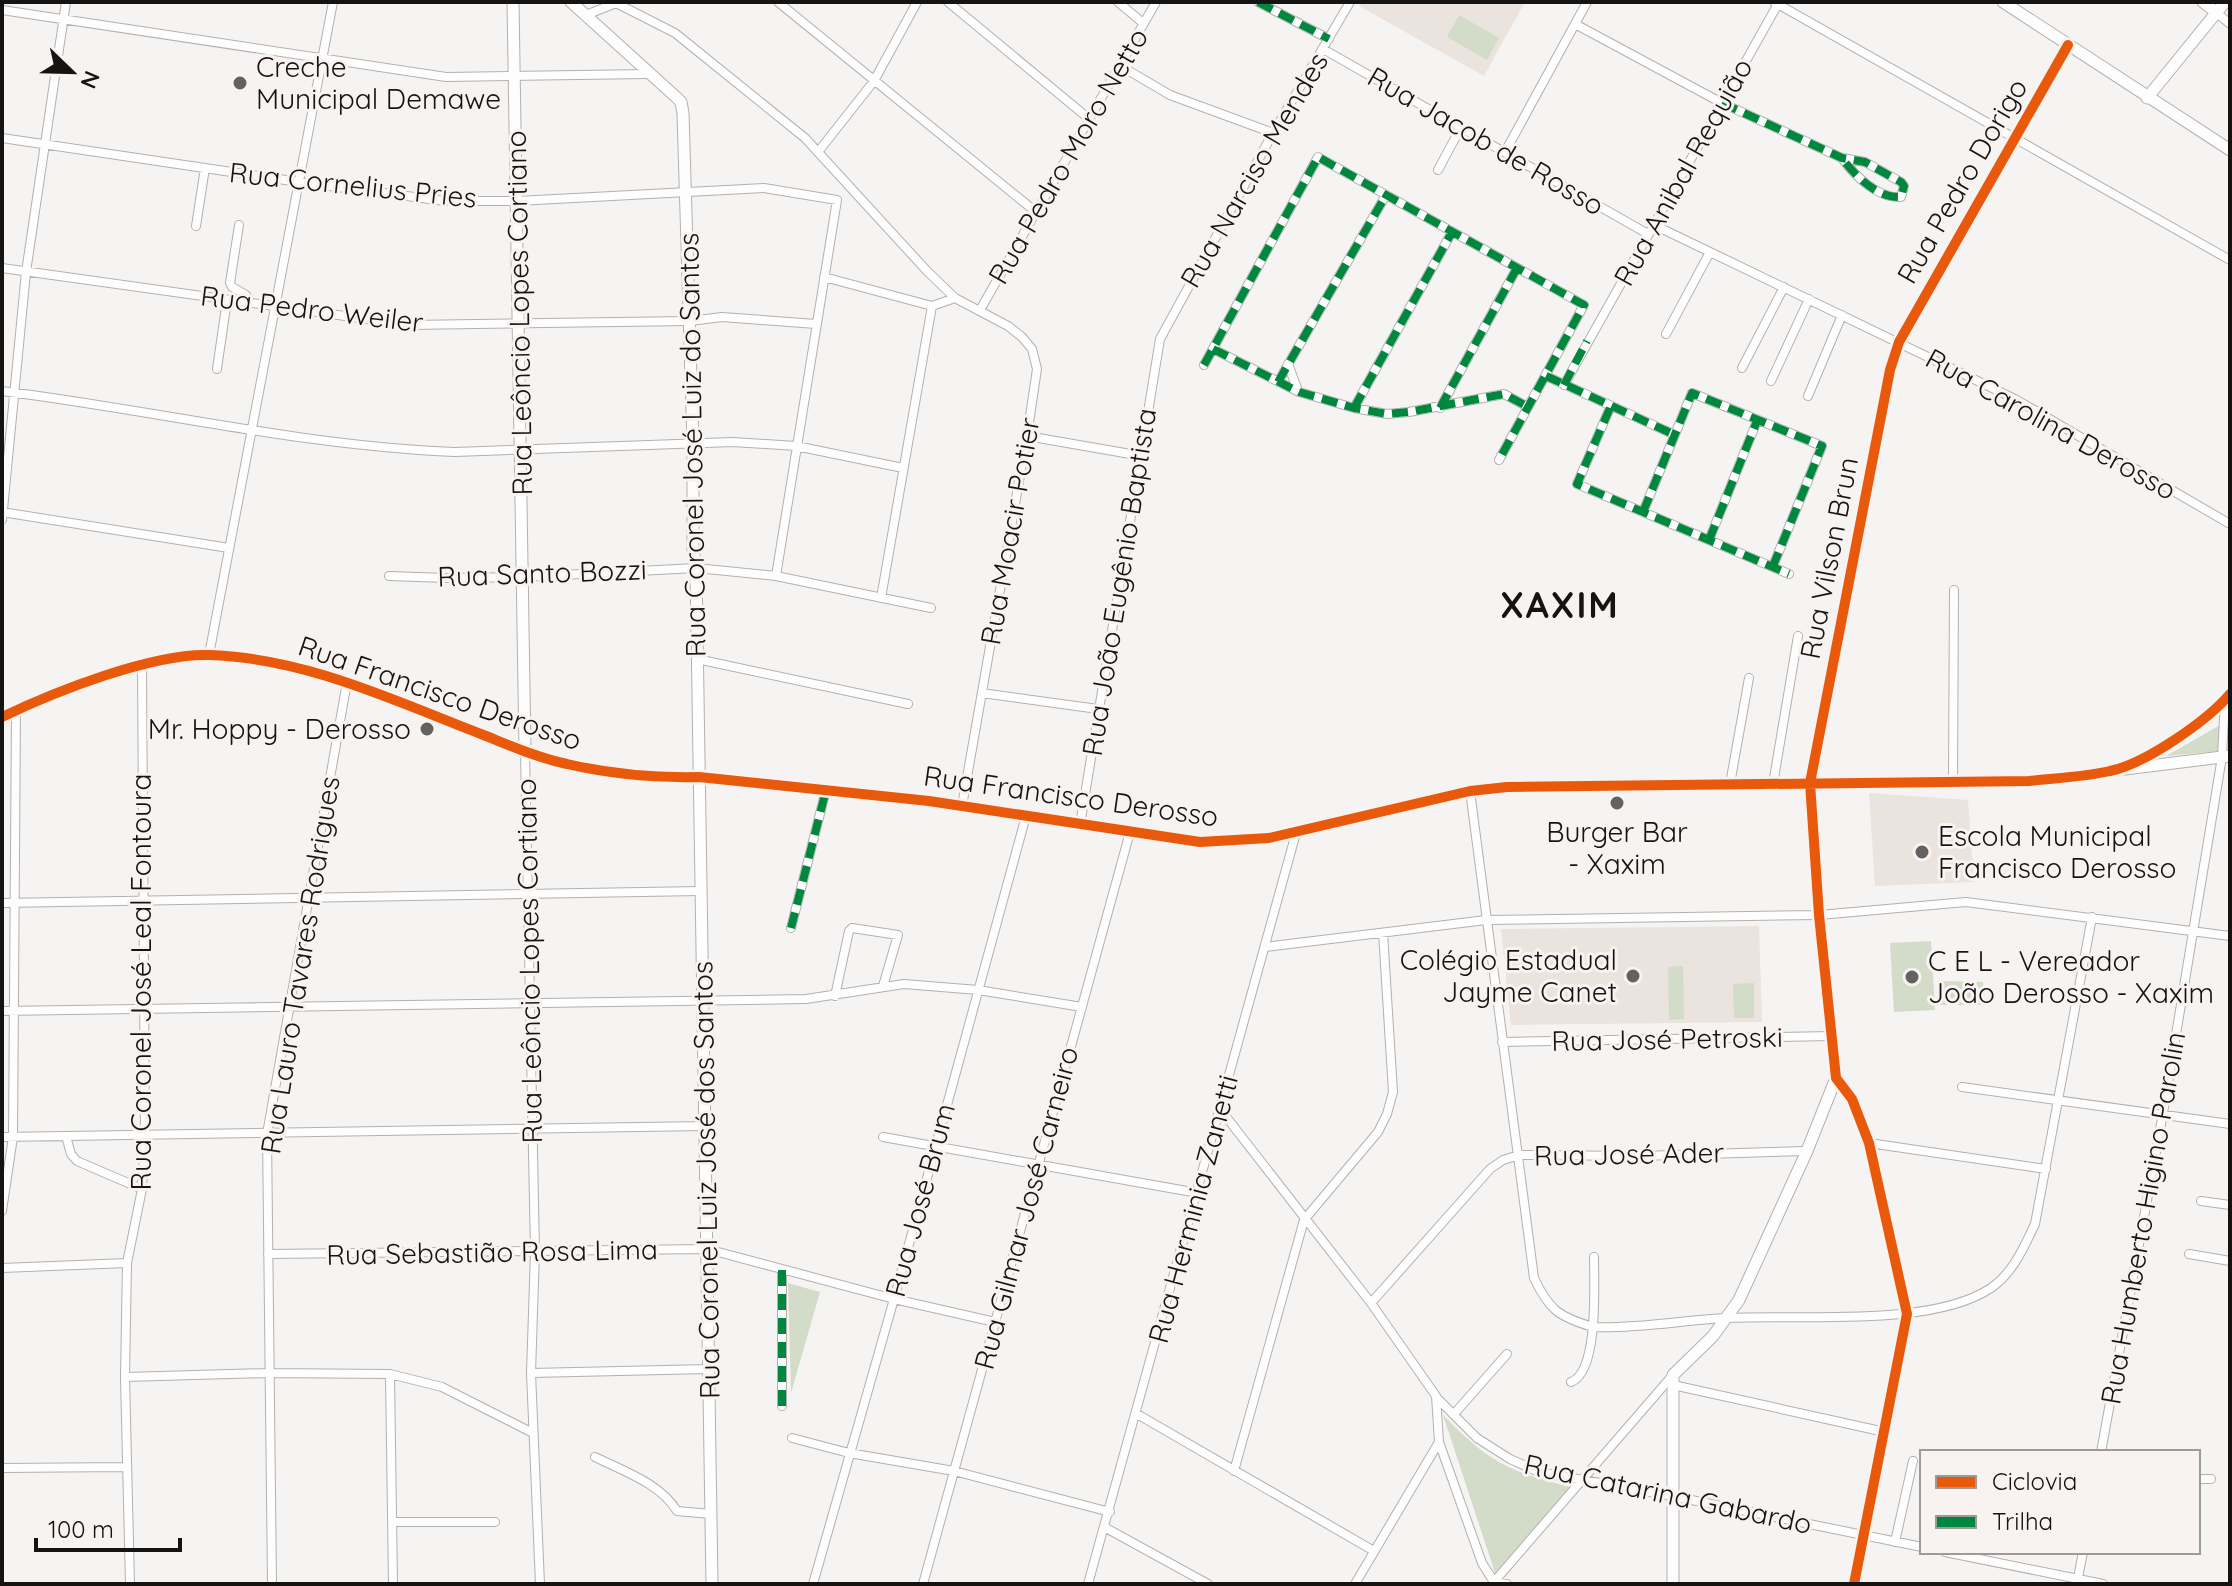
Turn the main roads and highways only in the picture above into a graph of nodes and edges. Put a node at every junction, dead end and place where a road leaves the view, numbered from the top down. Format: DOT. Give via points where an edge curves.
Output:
graph roads {
  1 [pos="513,2"];
  2 [pos="571,2"];
  3 [pos="2003,2"];
  4 [pos="2203,2"];
  5 [pos="2225,2"];
  6 [pos="2217,13"];
  7 [pos="2147,98"];
  8 [pos="2230,150"];
  9 [pos="2228,697"];
  10 [pos="2,717"];
  11 [pos="525,751"];
  12 [pos="2226,756"];
  13 [pos="2113,771"];
  14 [pos="699,777"];
  15 [pos="1810,783"];
  16 [pos="712,1584"];
  17 [pos="1673,1584"];
  1 -- 11 [label="main road, Rua Leôncio Lopes Cortiano"];
  2 -- 14 [label="main road, Rua Coronel José Luiz do Santos" via="681,102 683,113"];
  3 -- 7 [label="main road"];
  4 -- 6 [label="main road"];
  5 -- 6 [label="main road"];
  6 -- 7 [label="main road"];
  7 -- 8 [label="main road"];
  9 -- 13 [label="main road, Rua Francisco Derosso" via="2154,752"];
  10 -- 11 [label="main road, Rua Francisco Derosso" via="45,696 142,666 209,655 278,663 347,682"];
  11 -- 14 [label="main road, Rua Francisco Derosso" via="605,772"];
  12 -- 13 [label="main road"];
  13 -- 15 [label="main road, Rua Francisco Derosso" via="2029,781"];
  14 -- 15 [label="main road, Rua Francisco Derosso" via="962,806 1200,842 1269,838 1507,787"];
  14 -- 16 [label="main road, Rua Coronel Luiz José dos Santos"];
  15 -- 17 [label="main road" via="1836,1078 1739,1300 1673,1380"];
}
